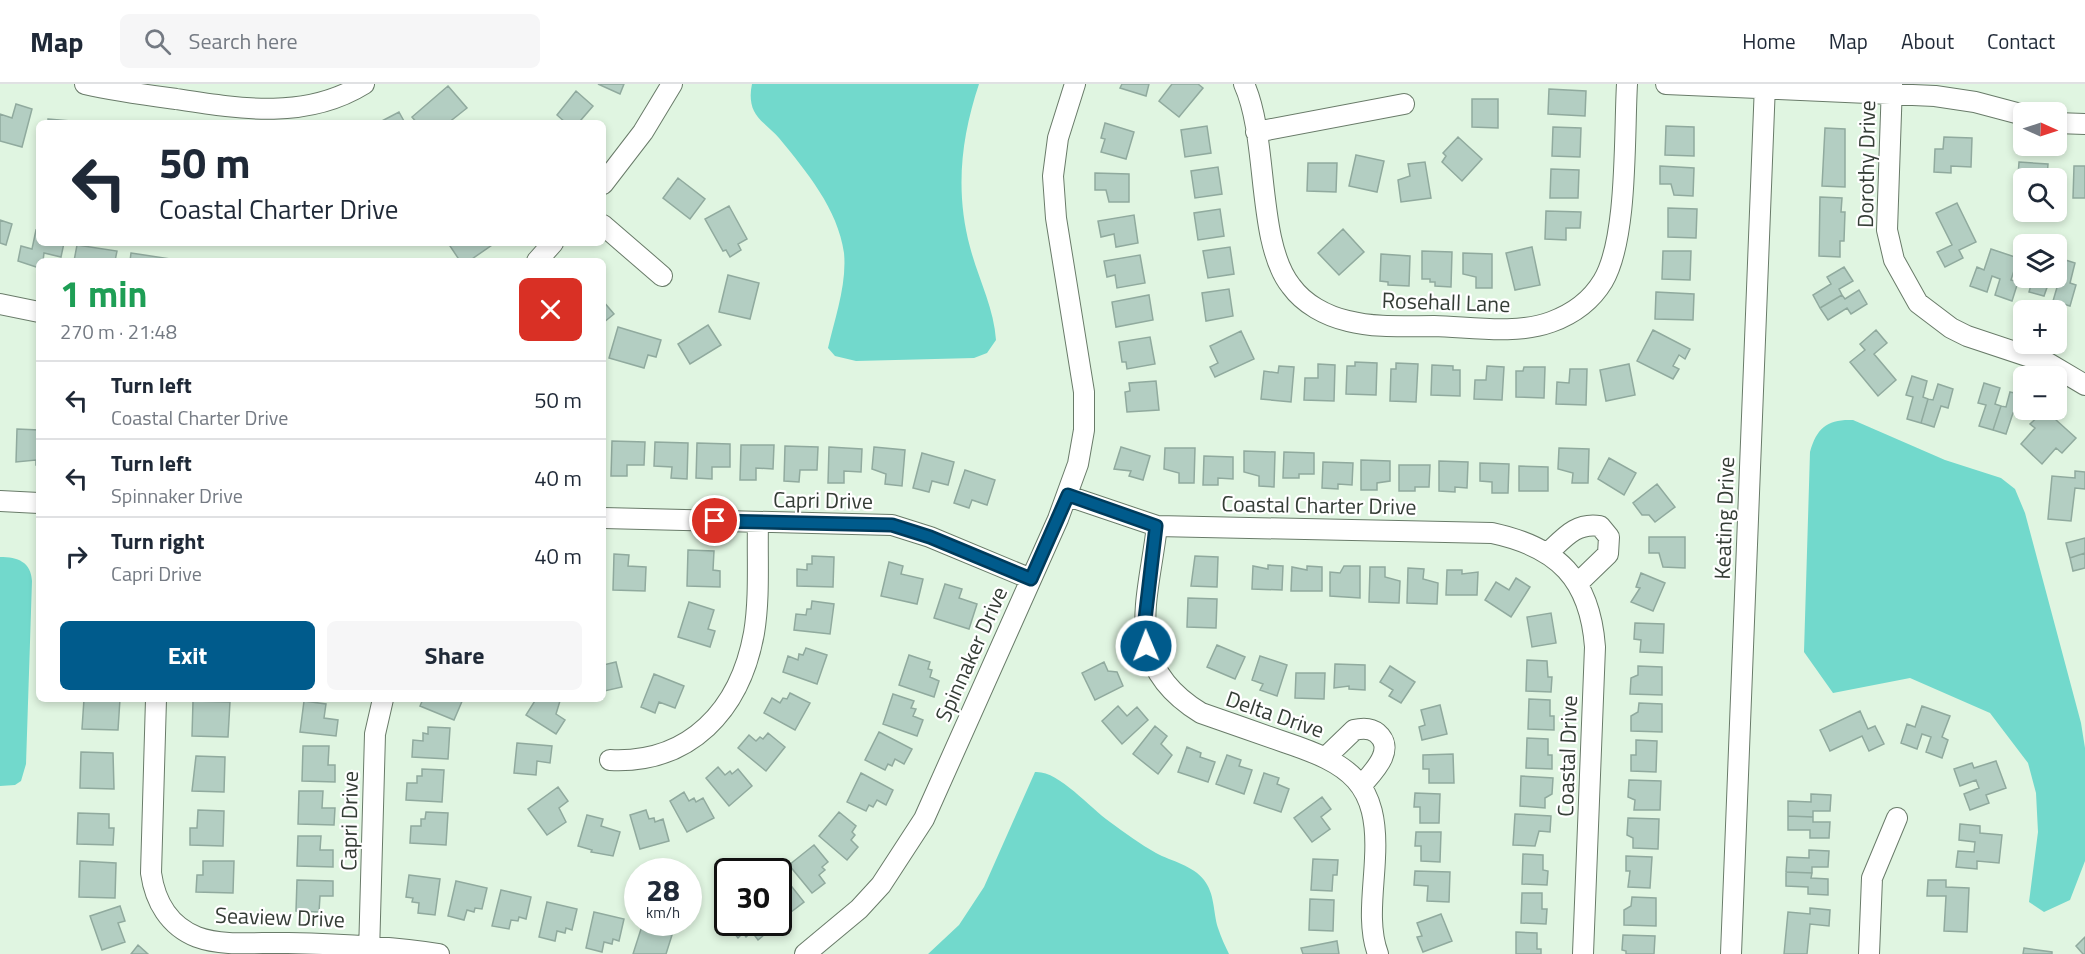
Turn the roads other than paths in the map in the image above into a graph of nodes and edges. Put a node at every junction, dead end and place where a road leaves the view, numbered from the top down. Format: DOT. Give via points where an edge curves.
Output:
graph roads {
  1 [pos="85,84"];
  2 [pos="364,84"];
  3 [pos="672,84"];
  4 [pos="1075,84"];
  5 [pos="1244,84"];
  6 [pos="1627,84"];
  7 [pos="1666,84"];
  8 [pos="1765,86"];
  9 [pos="1892,89"];
  10 [pos="1404,104"];
  11 [pos="2013,113"];
  12 [pos="2067,123"];
  13 [pos="2085,124"];
  14 [pos="1256,132"];
  15 [pos="606,180"];
  16 [pos="606,228"];
  17 [pos="550,246"];
  18 [pos="540,258"];
  19 [pos="662,276"];
  20 [pos="0,304"];
  21 [pos="36,311"];
  22 [pos="2085,385"];
  23 [pos="1068,495"];
  24 [pos="0,501"];
  25 [pos="36,503"];
  26 [pos="606,518"];
  27 [pos="758,522"];
  28 [pos="1156,526"];
  29 [pos="1548,553"];
  30 [pos="1565,567"];
  31 [pos="1031,579"];
  32 [pos="1578,583"];
  33 [pos="156,702"];
  34 [pos="382,702"];
  35 [pos="1326,757"];
  36 [pos="610,760"];
  37 [pos="1361,786"];
  38 [pos="1897,818"];
  39 [pos="370,950"];
  40 [pos="439,954"];
  41 [pos="805,954"];
  42 [pos="1378,954"];
  43 [pos="1583,954"];
  44 [pos="1731,954"];
  45 [pos="1869,954"];
  1 -- 2 [label="street" via="248,110 287,110 318,103"];
  3 -- 15 [label="street" via="650,123"];
  4 -- 23 [label="street, Spinnaker Drive" via="1058,138 1053,176 1084,392 1084,430"];
  5 -- 14 [label="street, Rosehall Lane"];
  6 -- 14 [label="street, Rosehall Lane" via="1619,234 1613,258 1603,281 1575,312 1549,323 1521,328 1377,325 1325,314 1305,300 1290,285 1274,247"];
  7 -- 8 [label="street"];
  8 -- 9 [label="street"];
  8 -- 44 [label="street, Keating Drive"];
  9 -- 11 [label="street"];
  9 -- 22 [label="street, Dorothy Drive" via="1887,230 1894,260 1918,303 1967,336 2048,363"];
  10 -- 14 [label="street"];
  12 -- 13 [label="street"];
  16 -- 19 [label="street"];
  17 -- 18 [label="street"];
  20 -- 21 [label="street"];
  23 -- 28 [label="street, Coastal Charter Drive"];
  23 -- 31 [label="street, Spinnaker Drive"];
  24 -- 25 [label="street"];
  26 -- 27 [label="street, Capri Drive"];
  27 -- 31 [label="street, Capri Drive" via="892,525"];
  27 -- 36 [label="street" via="754,633 731,696 702,732 682,747 661,756"];
  28 -- 29 [label="street, Coastal Charter Drive" via="1492,533 1536,545"];
  28 -- 35 [label="street, Delta Drive" via="1144,628 1154,667 1167,686 1201,714"];
  29 -- 30 [label="street, Coastal Charter Drive"];
  29 -- 32 [label="street" via="1572,530 1588,524 1600,526 1609,537 1608,554"];
  30 -- 32 [label="street, Coastal Drive"];
  31 -- 41 [label="street, Spinnaker Drive" via="924,819 900,859 859,909"];
  32 -- 43 [label="street, Coastal Drive" via="1594,624 1595,647"];
  33 -- 39 [label="street, Seaview Drive" via="153,886 169,918 188,932 216,941"];
  34 -- 39 [label="street, Capri Drive" via="375,734"];
  35 -- 37 [label="street, Delta Drive" via="1345,768"];
  35 -- 37 [label="street" via="1354,730 1370,729 1377,733 1384,751 1377,768"];
  37 -- 42 [label="street, Delta Drive" via="1374,817 1373,923"];
  38 -- 45 [label="street" via="1872,878"];
  39 -- 40 [label="street, Seaview Drive"];
}
